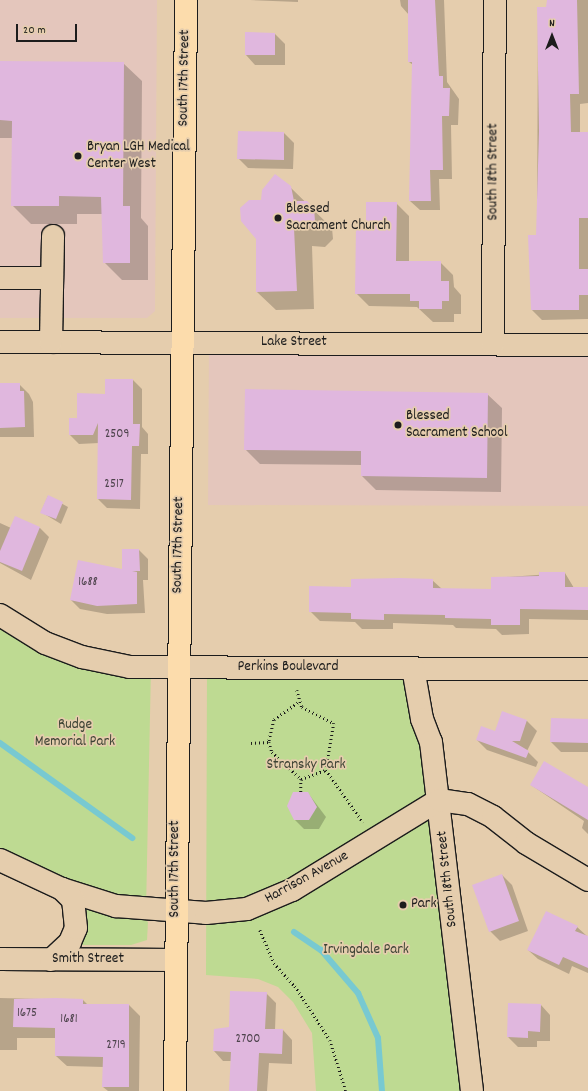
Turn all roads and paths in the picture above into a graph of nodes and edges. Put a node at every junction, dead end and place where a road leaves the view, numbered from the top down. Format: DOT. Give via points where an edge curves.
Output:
graph roads {
  1 [pos="186,0"];
  2 [pos="495,0"];
  3 [pos="53,236"];
  4 [pos="0,278"];
  5 [pos="52,278"];
  6 [pos="0,342"];
  7 [pos="51,342"];
  8 [pos="182,343"];
  9 [pos="493,344"];
  10 [pos="588,345"];
  11 [pos="0,615"];
  12 [pos="178,668"];
  13 [pos="413,668"];
  14 [pos="588,669"];
  15 [pos="298,690"];
  16 [pos="298,703"];
  17 [pos="269,742"];
  18 [pos="251,743"];
  19 [pos="326,770"];
  20 [pos="301,779"];
  21 [pos="301,792"];
  22 [pos="439,800"];
  23 [pos="359,817"];
  24 [pos="0,860"];
  25 [pos="588,880"];
  26 [pos="62,888"];
  27 [pos="176,912"];
  28 [pos="260,930"];
  29 [pos="0,960"];
  30 [pos="51,960"];
  31 [pos="176,960"];
  32 [pos="175,1091"];
  33 [pos="346,1091"];
  34 [pos="472,1091"];
  1 -- 8 [label="main road, South 17th Street"];
  2 -- 9 [label="street, South 18th Street"];
  3 -- 5 [label="street"];
  4 -- 5 [label="street"];
  5 -- 7 [label="street"];
  6 -- 7 [label="street, Lake Street"];
  7 -- 8 [label="street, Lake Street"];
  8 -- 9 [label="street, Lake Street"];
  8 -- 12 [label="main road, South 17th Street"];
  9 -- 10 [label="street, Lake Street"];
  11 -- 12 [label="street, Perkins Boulevard" via="45,644 82,657 130,666"];
  12 -- 13 [label="street, Perkins Boulevard"];
  12 -- 27 [label="main road, South 17th Street"];
  13 -- 14 [label="street, Perkins Boulevard"];
  13 -- 22 [label="street, South 18th Street" via="422,719 431,742"];
  15 -- 16 [label="path"];
  16 -- 17 [label="path" via="274,720"];
  16 -- 19 [label="path" via="308,712 331,719 334,723"];
  17 -- 18 [label="path"];
  17 -- 20 [label="path" via="272,752"];
  19 -- 20 [label="path"];
  19 -- 23 [label="path"];
  20 -- 21 [label="path"];
  22 -- 25 [label="street" via="468,804 493,817 526,843"];
  22 -- 27 [label="street, Harrison Avenue" via="267,903 224,912"];
  22 -- 34 [label="street, South 18th Street"];
  24 -- 26 [label="street, Harrison Avenue"];
  26 -- 27 [label="street, Harrison Avenue" via="116,906"];
  26 -- 30 [label="street" via="73,900 76,928 70,942"];
  27 -- 31 [label="main road, South 17th Street"];
  28 -- 33 [label="path" via="274,963 294,986 330,1040"];
  29 -- 30 [label="street, Smith Street"];
  30 -- 31 [label="street, Smith Street"];
  31 -- 32 [label="main road, South 17th Street"];
}
